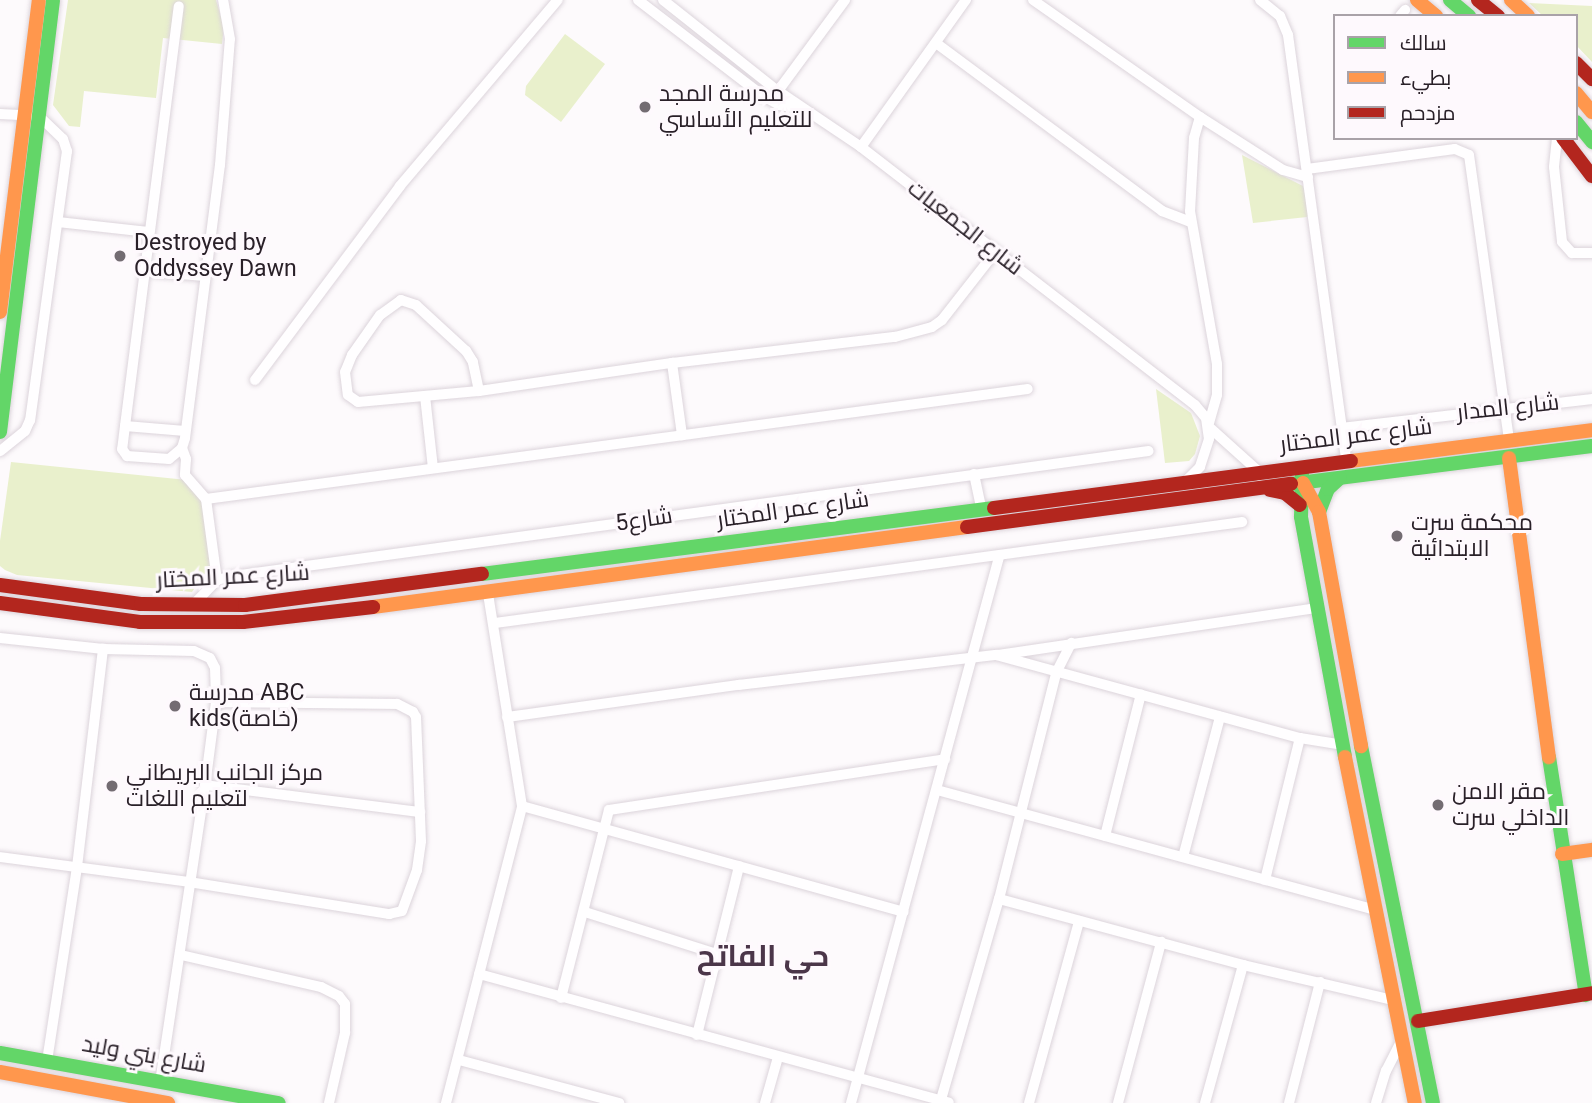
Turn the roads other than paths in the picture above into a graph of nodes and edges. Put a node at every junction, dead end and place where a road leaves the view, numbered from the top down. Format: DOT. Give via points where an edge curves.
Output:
graph roads {
  1 [pos="38,0"];
  2 [pos="52,0"];
  3 [pos="223,0"];
  4 [pos="558,0"];
  5 [pos="638,0"];
  6 [pos="663,0"];
  7 [pos="966,0"];
  8 [pos="1033,0"];
  9 [pos="1260,0"];
  10 [pos="1417,0"];
  11 [pos="1450,0"];
  12 [pos="1478,0"];
  13 [pos="1511,0"];
  14 [pos="843,1"];
  15 [pos="179,6"];
  16 [pos="1434,14"];
  17 [pos="1467,14"];
  18 [pos="1496,14"];
  19 [pos="1526,14"];
  20 [pos="936,43"];
  21 [pos="1578,65"];
  22 [pos="1592,79"];
  23 [pos="778,91"];
  24 [pos="1578,95"];
  25 [pos="806,109"];
  26 [pos="1592,112"];
  27 [pos="24,113"];
  28 [pos="0,114"];
  29 [pos="39,116"];
  30 [pos="1199,117"];
  31 [pos="1578,124"];
  32 [pos="1557,140"];
  33 [pos="1565,140"];
  34 [pos="1592,142"];
  35 [pos="861,147"];
  36 [pos="1307,173"];
  37 [pos="1592,176"];
  38 [pos="58,222"];
  39 [pos="1190,222"];
  40 [pos="148,232"];
  41 [pos="996,251"];
  42 [pos="1592,253"];
  43 [pos="143,271"];
  44 [pos="205,276"];
  45 [pos="0,312"];
  46 [pos="672,363"];
  47 [pos="255,380"];
  48 [pos="1028,389"];
  49 [pos="479,391"];
  50 [pos="425,396"];
  51 [pos="1592,399"];
  52 [pos="1505,408"];
  53 [pos="125,426"];
  54 [pos="1209,426"];
  55 [pos="1341,429"];
  56 [pos="1592,430"];
  57 [pos="185,431"];
  58 [pos="0,432"];
  59 [pos="682,435"];
  60 [pos="1509,440"];
  61 [pos="1592,446"];
  62 [pos="182,448"];
  63 [pos="0,451"];
  64 [pos="1149,451"];
  65 [pos="1509,458"];
  66 [pos="1346,461"];
  67 [pos="1301,466"];
  68 [pos="433,468"];
  69 [pos="1258,471"];
  70 [pos="974,474"];
  71 [pos="1340,478"];
  72 [pos="1186,481"];
  73 [pos="1303,483"];
  74 [pos="1261,488"];
  75 [pos="206,499"];
  76 [pos="1300,505"];
  77 [pos="981,508"];
  78 [pos="1319,512"];
  79 [pos="1242,522"];
  80 [pos="999,558"];
  81 [pos="217,580"];
  82 [pos="0,585"];
  83 [pos="488,593"];
  84 [pos="0,603"];
  85 [pos="192,606"];
  86 [pos="1318,608"];
  87 [pos="495,624"];
  88 [pos="0,638"];
  89 [pos="1071,643"];
  90 [pos="103,649"];
  91 [pos="996,655"];
  92 [pos="970,658"];
  93 [pos="1056,673"];
  94 [pos="1141,694"];
  95 [pos="216,702"];
  96 [pos="507,717"];
  97 [pos="1220,717"];
  98 [pos="1300,738"];
  99 [pos="1343,745"];
  100 [pos="945,759"];
  101 [pos="205,785"];
  102 [pos="937,790"];
  103 [pos="522,806"];
  104 [pos="420,811"];
  105 [pos="1019,812"];
  106 [pos="1373,814"];
  107 [pos="1356,818"];
  108 [pos="606,829"];
  109 [pos="1105,836"];
  110 [pos="1592,850"];
  111 [pos="1562,855"];
  112 [pos="1183,857"];
  113 [pos="0,858"];
  114 [pos="77,866"];
  115 [pos="739,866"];
  116 [pos="1265,880"];
  117 [pos="189,882"];
  118 [pos="999,899"];
  119 [pos="1377,910"];
  120 [pos="585,912"];
  121 [pos="904,912"];
  122 [pos="1079,921"];
  123 [pos="1161,942"];
  124 [pos="717,954"];
  125 [pos="181,955"];
  126 [pos="1243,965"];
  127 [pos="479,974"];
  128 [pos="1320,982"];
  129 [pos="1589,994"];
  130 [pos="561,998"];
  131 [pos="1396,1001"];
  132 [pos="1418,1021"];
  133 [pos="697,1034"];
  134 [pos="1403,1037"];
  135 [pos="0,1053"];
  136 [pos="778,1057"];
  137 [pos="459,1059"];
  138 [pos="47,1061"];
  139 [pos="0,1072"];
  140 [pos="857,1079"];
  141 [pos="160,1081"];
  142 [pos="272,1102"];
  143 [pos="943,1102"];
  144 [pos="168,1103"];
  145 [pos="329,1103"];
  146 [pos="446,1103"];
  147 [pos="619,1103"];
  148 [pos="765,1103"];
  149 [pos="851,1103"];
  150 [pos="1030,1103"];
  151 [pos="1118,1103"];
  152 [pos="1205,1103"];
  153 [pos="1289,1103"];
  154 [pos="1376,1103"];
  155 [pos="1415,1103"];
  156 [pos="1433,1103"];
  1 -- 27 [label="main road"];
  2 -- 29 [label="main road"];
  3 -- 44 [label="street" via="230,39"];
  4 -- 47 [label="street" via="400,186"];
  5 -- 25 [label="street" via="763,96 788,108"];
  6 -- 23 [label="street, شارع الجمعيات"];
  7 -- 20 [label="street"];
  8 -- 30 [label="street"];
  9 -- 36 [label="street" via="1287,28"];
  10 -- 16 [label="main road"];
  11 -- 17 [label="main road"];
  12 -- 18 [label="main road"];
  13 -- 19 [label="main road"];
  14 -- 23 [label="street"];
  15 -- 40 [label="street"];
  20 -- 35 [label="street"];
  20 -- 39 [label="street" via="1162,211"];
  21 -- 22 [label="main road"];
  23 -- 25 [label="street, شارع الجمعيات"];
  24 -- 26 [label="main road"];
  25 -- 35 [label="street, شارع الجمعيات"];
  27 -- 28 [label="street"];
  27 -- 29 [label="street"];
  27 -- 45 [label="main road"];
  29 -- 38 [label="street" via="63,139 67,151"];
  29 -- 58 [label="main road"];
  30 -- 36 [label="street" via="1283,170"];
  30 -- 39 [label="street"];
  31 -- 34 [label="main road"];
  32 -- 42 [label="street" via="1553,167 1562,242 1572,253"];
  33 -- 37 [label="main road"];
  35 -- 41 [label="street, شارع الجمعيات"];
  36 -- 52 [label="street" via="1460,149 1469,155"];
  36 -- 55 [label="street"];
  38 -- 40 [label="street"];
  38 -- 63 [label="street" via="30,420 25,431"];
  39 -- 54 [label="street" via="1217,364 1217,395"];
  40 -- 43 [label="street"];
  41 -- 46 [label="street" via="932,327 895,337"];
  41 -- 54 [label="street, شارع الجمعيات" via="1195,405"];
  43 -- 44 [label="street"];
  43 -- 53 [label="street"];
  44 -- 57 [label="street"];
  46 -- 49 [label="street"];
  46 -- 59 [label="street"];
  48 -- 59 [label="street"];
  49 -- 50 [label="street"];
  49 -- 50 [label="street" via="466,351 416,305 401,300 380,315 352,355 345,372 348,395 358,402"];
  50 -- 68 [label="street"];
  51 -- 52 [label="street, شارع المدار"];
  52 -- 55 [label="street, شارع المدار"];
  52 -- 60 [label="street"];
  53 -- 57 [label="street"];
  53 -- 62 [label="street" via="122,449 127,456 169,459"];
  54 -- 69 [label="street, شارع الجمعيات"];
  54 -- 72 [label="street" via="1204,458"];
  55 -- 66 [label="street"];
  56 -- 60 [label="main road, شارع عمر المختار"];
  57 -- 62 [label="street"];
  59 -- 68 [label="street"];
  60 -- 66 [label="main road, شارع عمر المختار"];
  61 -- 65 [label="main road, شارع عمر المختار"];
  62 -- 75 [label="street" via="186,478"];
  64 -- 70 [label="street, شارع5"];
  65 -- 71 [label="main road, شارع عمر المختار"];
  65 -- 111 [label="main road"];
  66 -- 67 [label="main road, شارع عمر المختار"];
  67 -- 69 [label="main road, شارع عمر المختار"];
  67 -- 73 [label="main road"];
  68 -- 75 [label="street"];
  69 -- 72 [label="main road, شارع عمر المختار"];
  69 -- 74 [label="street"];
  70 -- 77 [label="street"];
  70 -- 81 [label="street, شارع5"];
  71 -- 73 [label="main road, شارع عمر المختار"];
  71 -- 78 [label="main road" via="1328,489"];
  72 -- 77 [label="main road, شارع عمر المختار"];
  73 -- 74 [label="main road, شارع عمر المختار"];
  73 -- 76 [label="main road"];
  73 -- 78 [label="main road"];
  74 -- 76 [label="main road" via="1282,491"];
  74 -- 83 [label="main road, شارع عمر المختار"];
  75 -- 81 [label="street"];
  76 -- 86 [label="main road"];
  77 -- 85 [label="main road, شارع عمر المختار" via="301,599"];
  78 -- 106 [label="main road"];
  79 -- 80 [label="street"];
  80 -- 87 [label="street"];
  80 -- 92 [label="street"];
  81 -- 85 [label="street"];
  82 -- 85 [label="main road, شارع عمر المختار" via="127,603"];
  83 -- 84 [label="main road, شارع عمر المختار" via="243,622 140,621"];
  83 -- 87 [label="street"];
  86 -- 89 [label="street"];
  86 -- 99 [label="main road"];
  87 -- 96 [label="street"];
  88 -- 90 [label="street"];
  89 -- 91 [label="street"];
  89 -- 93 [label="street"];
  90 -- 95 [label="street" via="203,653 215,668"];
  90 -- 114 [label="street"];
  91 -- 92 [label="street"];
  91 -- 93 [label="street"];
  92 -- 96 [label="street"];
  92 -- 100 [label="street"];
  93 -- 94 [label="street"];
  93 -- 105 [label="street"];
  94 -- 97 [label="street"];
  94 -- 109 [label="street"];
  95 -- 101 [label="street"];
  95 -- 104 [label="street" via="407,706 416,717"];
  96 -- 103 [label="street"];
  97 -- 98 [label="street"];
  97 -- 112 [label="street"];
  98 -- 99 [label="street"];
  98 -- 116 [label="street"];
  99 -- 107 [label="main road"];
  100 -- 102 [label="street"];
  100 -- 108 [label="street" via="609,810"];
  101 -- 104 [label="street"];
  101 -- 117 [label="street"];
  102 -- 105 [label="street"];
  102 -- 121 [label="street"];
  103 -- 108 [label="street"];
  103 -- 127 [label="street"];
  104 -- 117 [label="street" via="417,870 407,905 397,913"];
  105 -- 109 [label="street"];
  105 -- 118 [label="street"];
  106 -- 107 [label="main road"];
  106 -- 132 [label="main road"];
  107 -- 119 [label="main road"];
  108 -- 115 [label="street"];
  108 -- 120 [label="street"];
  109 -- 112 [label="street"];
  110 -- 111 [label="main road"];
  111 -- 129 [label="main road"];
  112 -- 116 [label="street"];
  113 -- 114 [label="street"];
  114 -- 117 [label="street"];
  114 -- 138 [label="street"];
  115 -- 121 [label="street"];
  115 -- 124 [label="street"];
  116 -- 119 [label="street"];
  117 -- 125 [label="street"];
  118 -- 122 [label="street"];
  118 -- 143 [label="street"];
  119 -- 131 [label="main road"];
  120 -- 124 [label="street"];
  120 -- 130 [label="street"];
  121 -- 140 [label="street"];
  122 -- 123 [label="street"];
  122 -- 150 [label="street"];
  123 -- 126 [label="street"];
  123 -- 151 [label="street"];
  124 -- 133 [label="street"];
  125 -- 141 [label="street"];
  125 -- 145 [label="street" via="321,987 340,996 345,1004 345,1033"];
  126 -- 128 [label="street"];
  126 -- 152 [label="street"];
  127 -- 130 [label="street"];
  127 -- 137 [label="street"];
  128 -- 131 [label="street"];
  128 -- 153 [label="street"];
  129 -- 132 [label="main road"];
  130 -- 133 [label="street"];
  131 -- 134 [label="main road"];
  132 -- 156 [label="main road"];
  133 -- 136 [label="street"];
  134 -- 154 [label="street"];
  134 -- 155 [label="main road"];
  135 -- 138 [label="main road, شارع بني وليد"];
  136 -- 140 [label="street"];
  136 -- 148 [label="street"];
  137 -- 146 [label="street"];
  137 -- 147 [label="street"];
  138 -- 141 [label="main road, شارع بني وليد"];
  139 -- 144 [label="main road, شارع بني وليد"];
  140 -- 143 [label="street"];
  140 -- 149 [label="street"];
  141 -- 142 [label="main road, شارع بني وليد"];
}
